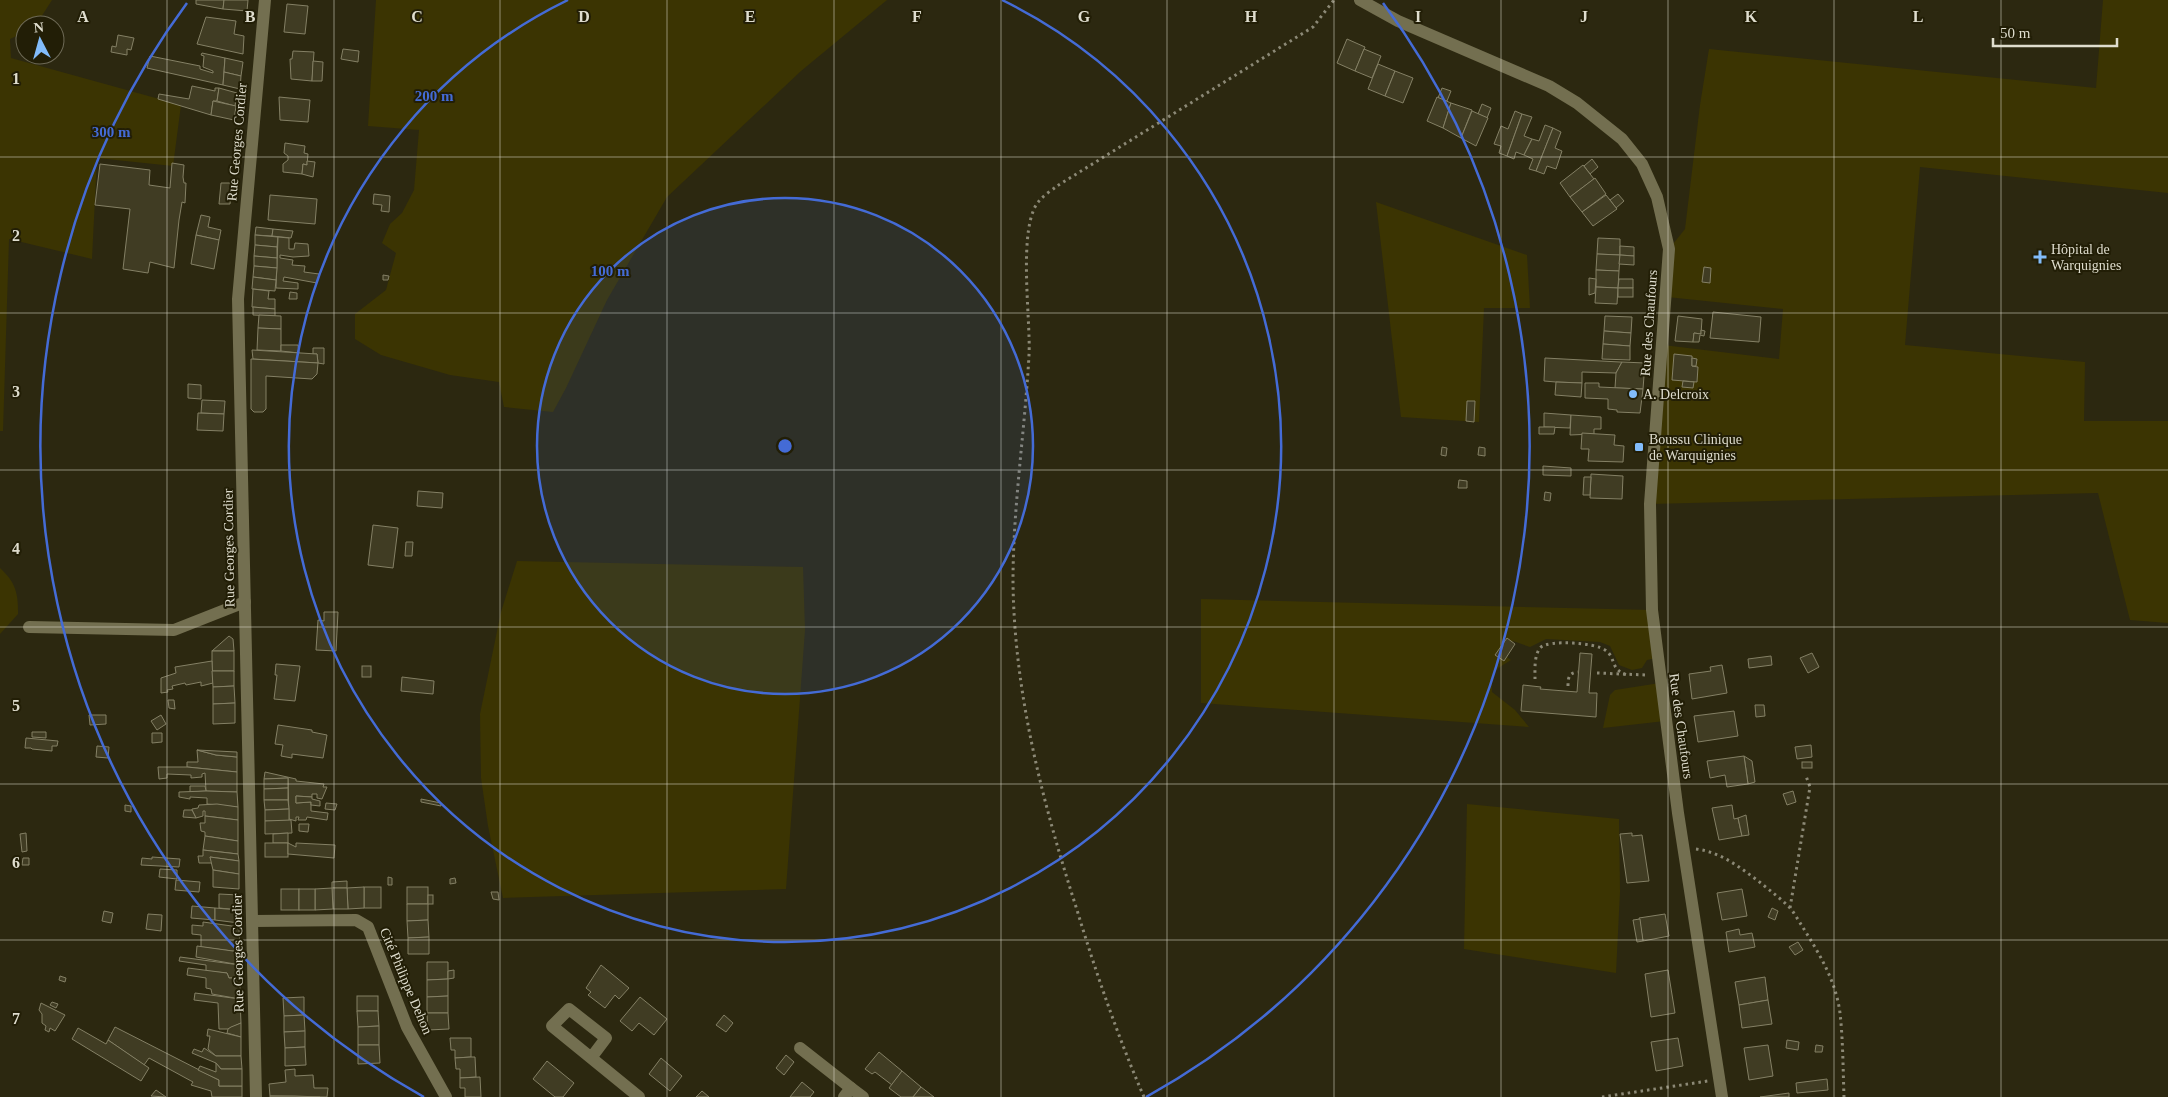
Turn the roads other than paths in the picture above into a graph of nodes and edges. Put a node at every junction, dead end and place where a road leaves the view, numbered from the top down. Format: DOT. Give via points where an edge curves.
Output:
graph roads {
  1 [pos="265,0"];
  2 [pos="1360,0"];
  3 [pos="245,602"];
  4 [pos="29,627"];
  5 [pos="252,921"];
  6 [pos="800,1048"];
  7 [pos="591,1058"];
  8 [pos="848,1093"];
  9 [pos="256,1097"];
  10 [pos="446,1097"];
  11 [pos="638,1097"];
  12 [pos="863,1097"];
  13 [pos="1722,1097"];
  1 -- 3 [label="street, Rue Georges Cordier" via="238,299"];
  2 -- 13 [label="street, Rue des Chaufours" via="1398,21 1549,86 1577,103 1622,138 1642,164 1657,197 1670,249 1650,504 1652,610 1683,848"];
  3 -- 4 [label="street" via="174,630"];
  3 -- 5 [label="street, Rue Georges Cordier"];
  5 -- 9 [label="street, Rue Georges Cordier"];
  5 -- 10 [label="street, Cité Philippe Dehon" via="356,920 368,927 406,1027"];
  6 -- 8 [label="street"];
  7 -- 11 [label="street"];
  8 -- 12 [label="street"];
}
